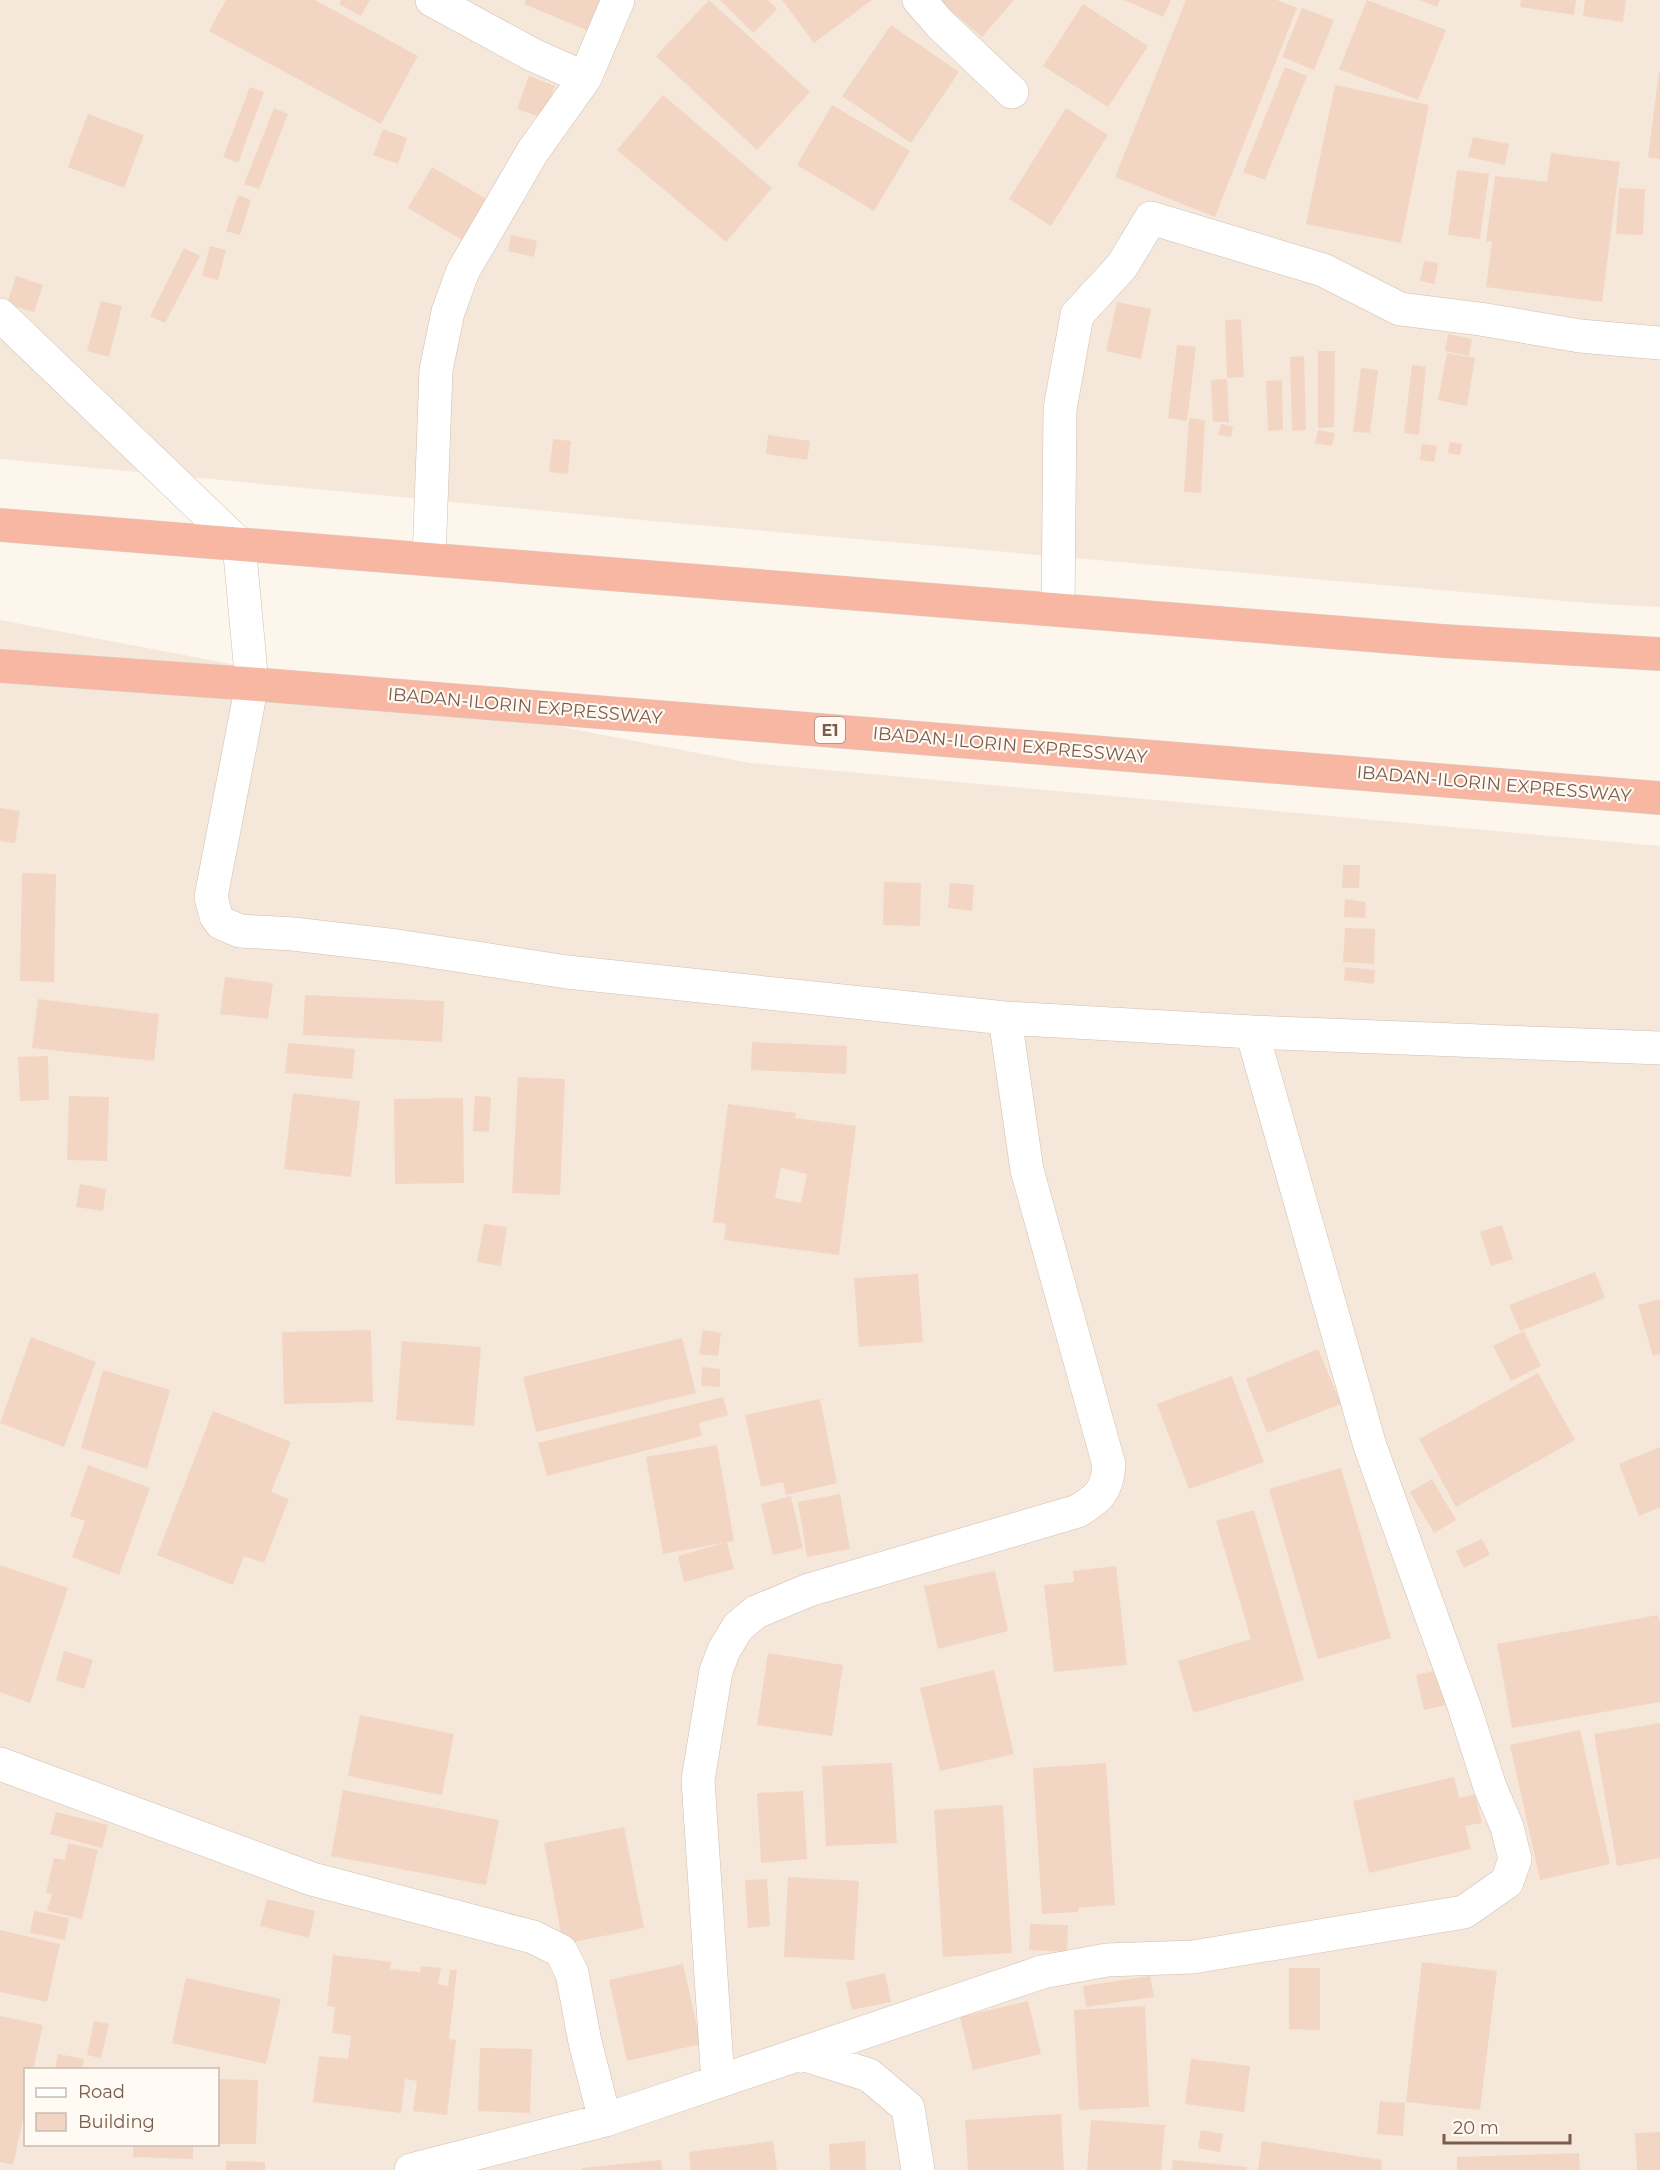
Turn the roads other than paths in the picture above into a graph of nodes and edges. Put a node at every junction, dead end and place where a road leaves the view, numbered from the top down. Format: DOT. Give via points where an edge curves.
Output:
graph roads {
  1 [pos="432,0"];
  2 [pos="618,0"];
  3 [pos="919,0"];
  4 [pos="585,78"];
  5 [pos="1012,93"];
  6 [pos="0,315"];
  7 [pos="1660,343"];
  8 [pos="0,525"];
  9 [pos="239,544"];
  10 [pos="429,559"];
  11 [pos="1058,609"];
  12 [pos="1660,654"];
  13 [pos="0,666"];
  14 [pos="252,684"];
  15 [pos="1660,798"];
  16 [pos="1005,1018"];
  17 [pos="1252,1032"];
  18 [pos="1660,1048"];
  19 [pos="0,1764"];
  20 [pos="802,2054"];
  21 [pos="718,2082"];
  22 [pos="605,2120"];
  23 [pos="411,2170"];
  24 [pos="918,2170"];
  1 -- 4 [label="street" via="533,55"];
  2 -- 4 [label="street"];
  3 -- 5 [label="street"];
  4 -- 10 [label="street" via="533,151 463,271 448,312 436,370"];
  6 -- 9 [label="street"];
  7 -- 11 [label="street" via="1580,336 1400,309 1323,270 1150,218 1122,266 1077,315 1060,409"];
  8 -- 9 [label="highway"];
  9 -- 10 [label="highway"];
  9 -- 14 [label="street"];
  10 -- 11 [label="highway"];
  11 -- 12 [label="highway" via="1443,641"];
  13 -- 14 [label="highway, IBADAN-ILORIN EXPRESSWAY / E1"];
  14 -- 15 [label="highway, IBADAN-ILORIN EXPRESSWAY / E1"];
  14 -- 16 [label="street" via="211,897 221,923 240,931 397,946 567,972"];
  16 -- 17 [label="street"];
  16 -- 21 [label="street" via="1027,1170 1108,1465 1107,1480 1101,1495 1078,1511 809,1590 756,1612 738,1627 716,1671 698,1780"];
  17 -- 18 [label="street"];
  17 -- 20 [label="street" via="1370,1446 1507,1827 1515,1859 1507,1882 1464,1912 1193,1956 1107,1960 1042,1972"];
  19 -- 22 [label="street" via="312,1879 533,1937 561,1951 572,1973"];
  20 -- 21 [label="street"];
  20 -- 24 [label="street" via="868,2075 908,2108"];
  21 -- 22 [label="street"];
  22 -- 23 [label="street"];
}
